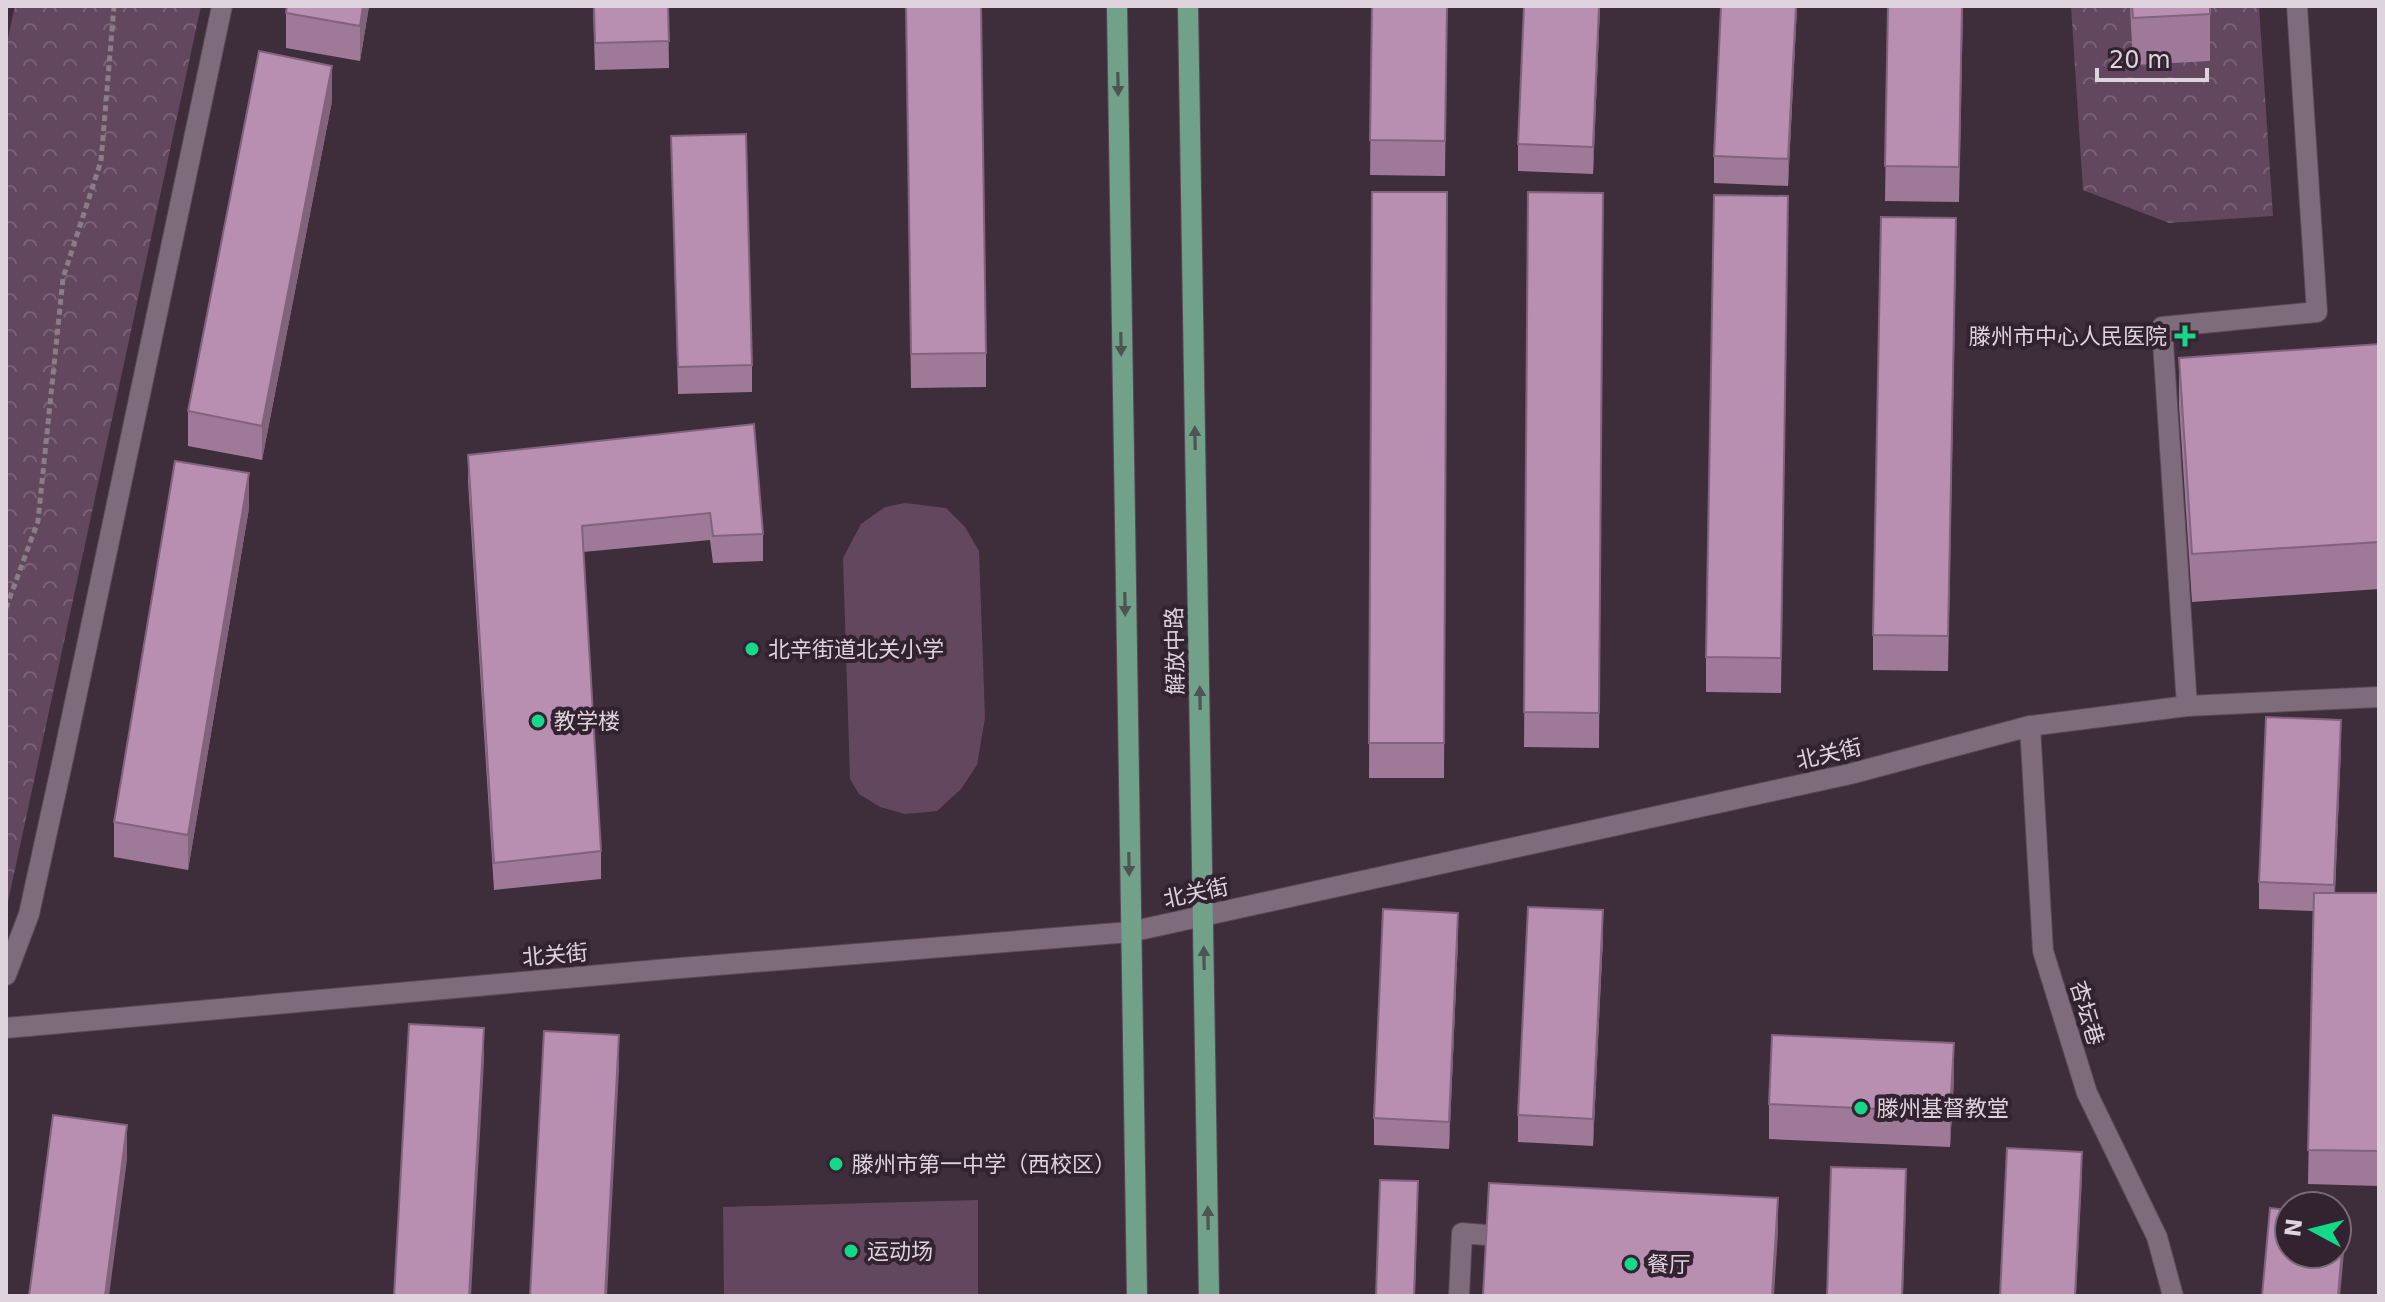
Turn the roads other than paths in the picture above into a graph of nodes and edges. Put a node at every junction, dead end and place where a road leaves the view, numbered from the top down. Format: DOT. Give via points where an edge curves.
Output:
graph roads {
  1 [pos="222,6"];
  2 [pos="1117,6"];
  3 [pos="1188,6"];
  4 [pos="2297,6"];
  5 [pos="2379,697"];
  6 [pos="2187,706"];
  7 [pos="2030,726"];
  8 [pos="1203,916"];
  9 [pos="1130,932"];
  10 [pos="6,975"];
  11 [pos="6,1028"];
  12 [pos="1485,1235"];
  13 [pos="1137,1296"];
  14 [pos="1209,1296"];
  15 [pos="1459,1296"];
  16 [pos="2173,1296"];
  1 -- 10 [label="street" via="29,914"];
  2 -- 9 [label="main road, one-way"];
  8 -- 3 [label="main road, 解放中路, one-way"];
  4 -- 6 [label="street" via="2317,312 2162,327"];
  5 -- 6 [label="street, 北关街"];
  6 -- 7 [label="street, 北关街"];
  7 -- 8 [label="street, 北关街" via="1850,774"];
  7 -- 16 [label="street, 杏坛巷" via="2043,951 2087,1093 2157,1237"];
  8 -- 9 [label="street, 北关街"];
  14 -- 8 [label="main road, 解放中路, one-way"];
  9 -- 11 [label="street, 北关街"];
  9 -- 13 [label="main road"];
  12 -- 15 [label="street" via="1462,1233"];
}
